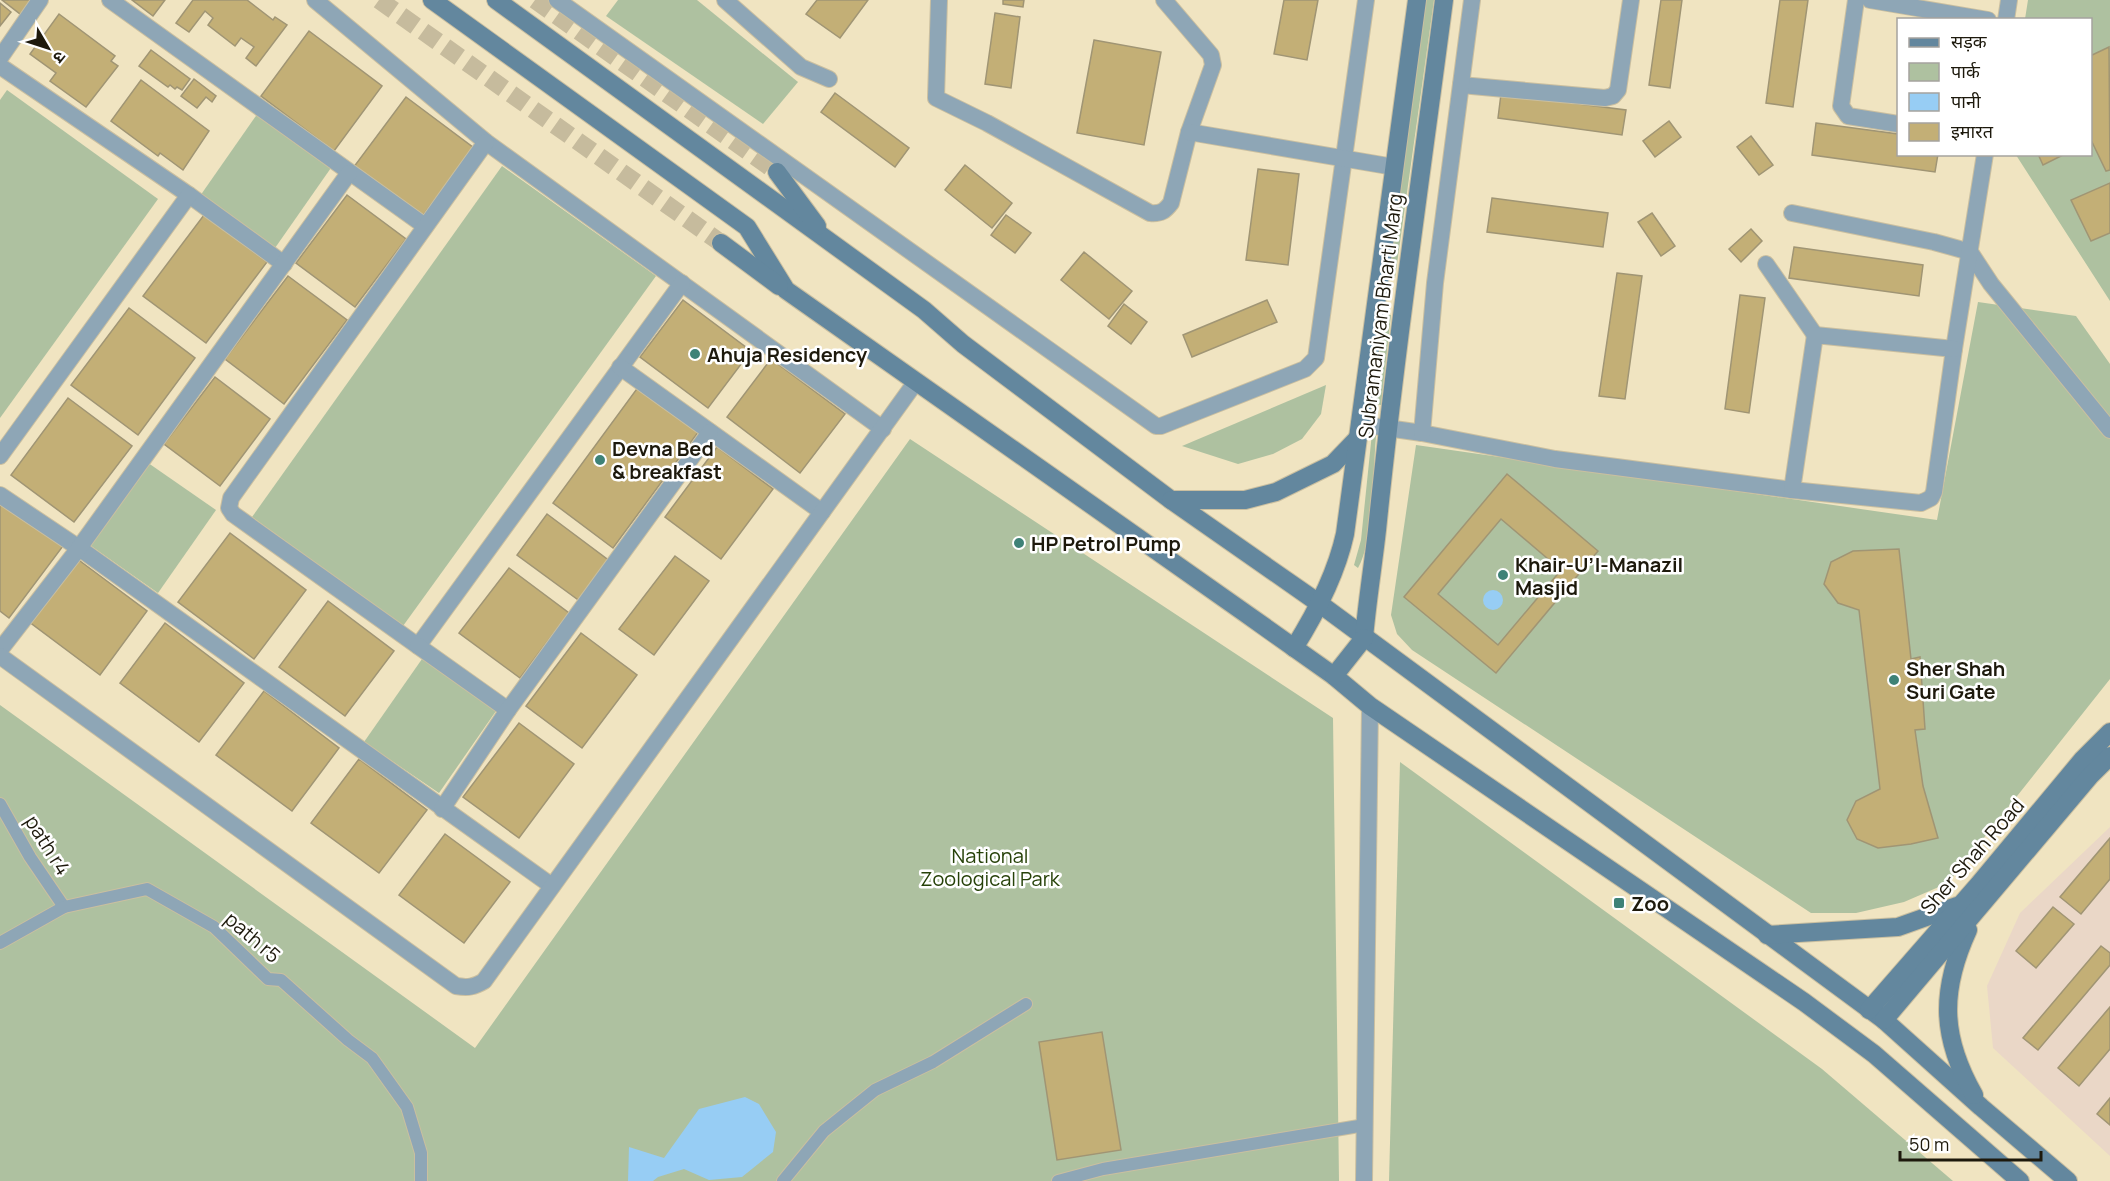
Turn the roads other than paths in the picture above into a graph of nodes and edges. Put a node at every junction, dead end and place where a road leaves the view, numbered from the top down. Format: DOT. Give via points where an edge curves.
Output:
graph roads {
  1 [pos="40,0"];
  2 [pos="110,0"];
  3 [pos="315,0"];
  4 [pos="432,0"];
  5 [pos="496,0"];
  6 [pos="557,0"];
  7 [pos="725,0"];
  8 [pos="939,0"];
  9 [pos="1164,0"];
  10 [pos="1366,0"];
  11 [pos="1417,0"];
  12 [pos="1444,0"];
  13 [pos="1472,0"];
  14 [pos="1631,0"];
  15 [pos="1856,0"];
  16 [pos="1870,0"];
  17 [pos="2009,0"];
  18 [pos="1976,18"];
  19 [pos="2006,18"];
  20 [pos="0,58"];
  21 [pos="0,66"];
  22 [pos="829,79"];
  23 [pos="1461,85"];
  24 [pos="1897,124"];
  25 [pos="1189,132"];
  26 [pos="486,142"];
  27 [pos="1985,156"];
  28 [pos="1344,159"];
  29 [pos="1394,167"];
  30 [pos="777,172"];
  31 [pos="349,173"];
  32 [pos="189,195"];
  33 [pos="1792,213"];
  34 [pos="425,226"];
  35 [pos="829,241"];
  36 [pos="721,243"];
  37 [pos="1970,252"];
  38 [pos="284,264"];
  39 [pos="1766,264"];
  40 [pos="682,283"];
  41 [pos="786,290"];
  42 [pos="1815,335"];
  43 [pos="1954,349"];
  44 [pos="620,367"];
  45 [pos="915,383"];
  46 [pos="1388,427"];
  47 [pos="883,429"];
  48 [pos="2110,430"];
  49 [pos="710,432"];
  50 [pos="1358,432"];
  51 [pos="1422,433"];
  52 [pos="0,456"];
  53 [pos="1792,490"];
  54 [pos="0,495"];
  55 [pos="1171,500"];
  56 [pos="822,512"];
  57 [pos="79,548"];
  58 [pos="1320,604"];
  59 [pos="1364,638"];
  60 [pos="418,646"];
  61 [pos="1294,648"];
  62 [pos="0,650"];
  63 [pos="0,656"];
  64 [pos="1334,676"];
  65 [pos="1370,706"];
  66 [pos="508,710"];
  67 [pos="2110,732"];
  68 [pos="2109,760"];
  69 [pos="0,804"];
  70 [pos="442,809"];
  71 [pos="552,886"];
  72 [pos="1986,901"];
  73 [pos="1959,906"];
  74 [pos="64,907"];
  75 [pos="1767,935"];
  76 [pos="0,943"];
  77 [pos="1893,980"];
  78 [pos="1907,993"];
  79 [pos="1026,1004"];
  80 [pos="1876,1015"];
  81 [pos="1981,1107"];
  82 [pos="1365,1125"];
  83 [pos="421,1181"];
  84 [pos="783,1181"];
  85 [pos="1058,1181"];
  86 [pos="1364,1181"];
  87 [pos="2020,1181"];
  88 [pos="2068,1181"];
  1 -- 20 [label="street"];
  2 -- 31 [label="street"];
  3 -- 26 [label="street"];
  4 -- 41 [label="main road" via="747,227"];
  5 -- 35 [label="main road"];
  6 -- 28 [label="street" via="1156,426 1312,364 1316,358"];
  7 -- 22 [label="street" via="801,67"];
  8 -- 25 [label="street" via="936,98 1150,213 1165,211 1171,203"];
  9 -- 25 [label="street" via="1213,60"];
  10 -- 28 [label="street"];
  11 -- 29 [label="main road, Subramaniyam Bharti Marg"];
  12 -- 46 [label="main road, Subramaniyam Bharti Marg"];
  13 -- 23 [label="street"];
  14 -- 23 [label="street" via="1618,90 1613,96"];
  15 -- 24 [label="street" via="1841,106 1848,116"];
  16 -- 18 [label="street"];
  17 -- 19 [label="street"];
  21 -- 32 [label="street"];
  23 -- 51 [label="street" via="1435,283"];
  25 -- 28 [label="street"];
  26 -- 34 [label="street"];
  26 -- 40 [label="street"];
  27 -- 37 [label="street"];
  28 -- 29 [label="street"];
  29 -- 50 [label="main road, Subramaniyam Bharti Marg"];
  30 -- 35 [label="main road"];
  31 -- 34 [label="street"];
  31 -- 38 [label="street"];
  32 -- 38 [label="street"];
  32 -- 52 [label="street"];
  33 -- 37 [label="street"];
  34 -- 60 [label="street" via="229,503 233,514"];
  35 -- 55 [label="main road"];
  36 -- 41 [label="main road"];
  37 -- 43 [label="street"];
  37 -- 48 [label="street" via="1991,284"];
  38 -- 57 [label="street"];
  39 -- 42 [label="street"];
  40 -- 44 [label="street"];
  40 -- 47 [label="street"];
  41 -- 45 [label="main road"];
  42 -- 43 [label="street"];
  42 -- 53 [label="street"];
  43 -- 53 [label="street" via="1934,492 1927,502"];
  44 -- 49 [label="street"];
  44 -- 60 [label="street"];
  45 -- 47 [label="street"];
  45 -- 61 [label="main road"];
  46 -- 50 [label="street"];
  46 -- 51 [label="street"];
  46 -- 59 [label="main road, Subramaniyam Bharti Marg"];
  47 -- 56 [label="street"];
  49 -- 56 [label="street"];
  49 -- 66 [label="street"];
  50 -- 55 [label="main road" via="1333,464 1276,492 1245,500"];
  50 -- 58 [label="main road, Subramaniyam Bharti Marg" via="1340,557"];
  51 -- 53 [label="street" via="1555,459"];
  54 -- 57 [label="street"];
  55 -- 58 [label="main road"];
  56 -- 71 [label="street"];
  57 -- 62 [label="street"];
  57 -- 70 [label="street"];
  58 -- 59 [label="main road"];
  58 -- 61 [label="main road, Subramaniyam Bharti Marg"];
  59 -- 64 [label="main road"];
  59 -- 75 [label="main road"];
  60 -- 66 [label="street"];
  61 -- 64 [label="main road"];
  63 -- 71 [label="street" via="456,986 475,987 484,981"];
  64 -- 65 [label="main road"];
  65 -- 82 [label="street"];
  65 -- 87 [label="main road" via="1804,1002 1874,1054"];
  66 -- 70 [label="street"];
  67 -- 73 [label="main road, Sher Shah Road"];
  68 -- 72 [label="main road, Sher Shah Road"];
  69 -- 74 [label="street, path r4"];
  70 -- 71 [label="street"];
  72 -- 78 [label="main road, Sher Shah Road"];
  72 -- 81 [label="main road" via="1956,957 1949,988 1948,1020 1954,1051"];
  73 -- 75 [label="main road" via="1898,927"];
  73 -- 77 [label="main road, Sher Shah Road"];
  74 -- 76 [label="street, path r5"];
  74 -- 83 [label="street, path r5" via="147,889 214,927 268,979 281,980 372,1058 407,1107 422,1153"];
  75 -- 80 [label="main road"];
  77 -- 78 [label="main road" via="1899,992"];
  77 -- 80 [label="main road, Sher Shah Road"];
  78 -- 80 [label="main road, Sher Shah Road"];
  79 -- 84 [label="street" via="933,1062 875,1090 824,1131"];
  80 -- 81 [label="main road"];
  81 -- 88 [label="main road"];
  82 -- 85 [label="street" via="1103,1169"];
  82 -- 86 [label="street"];
}
